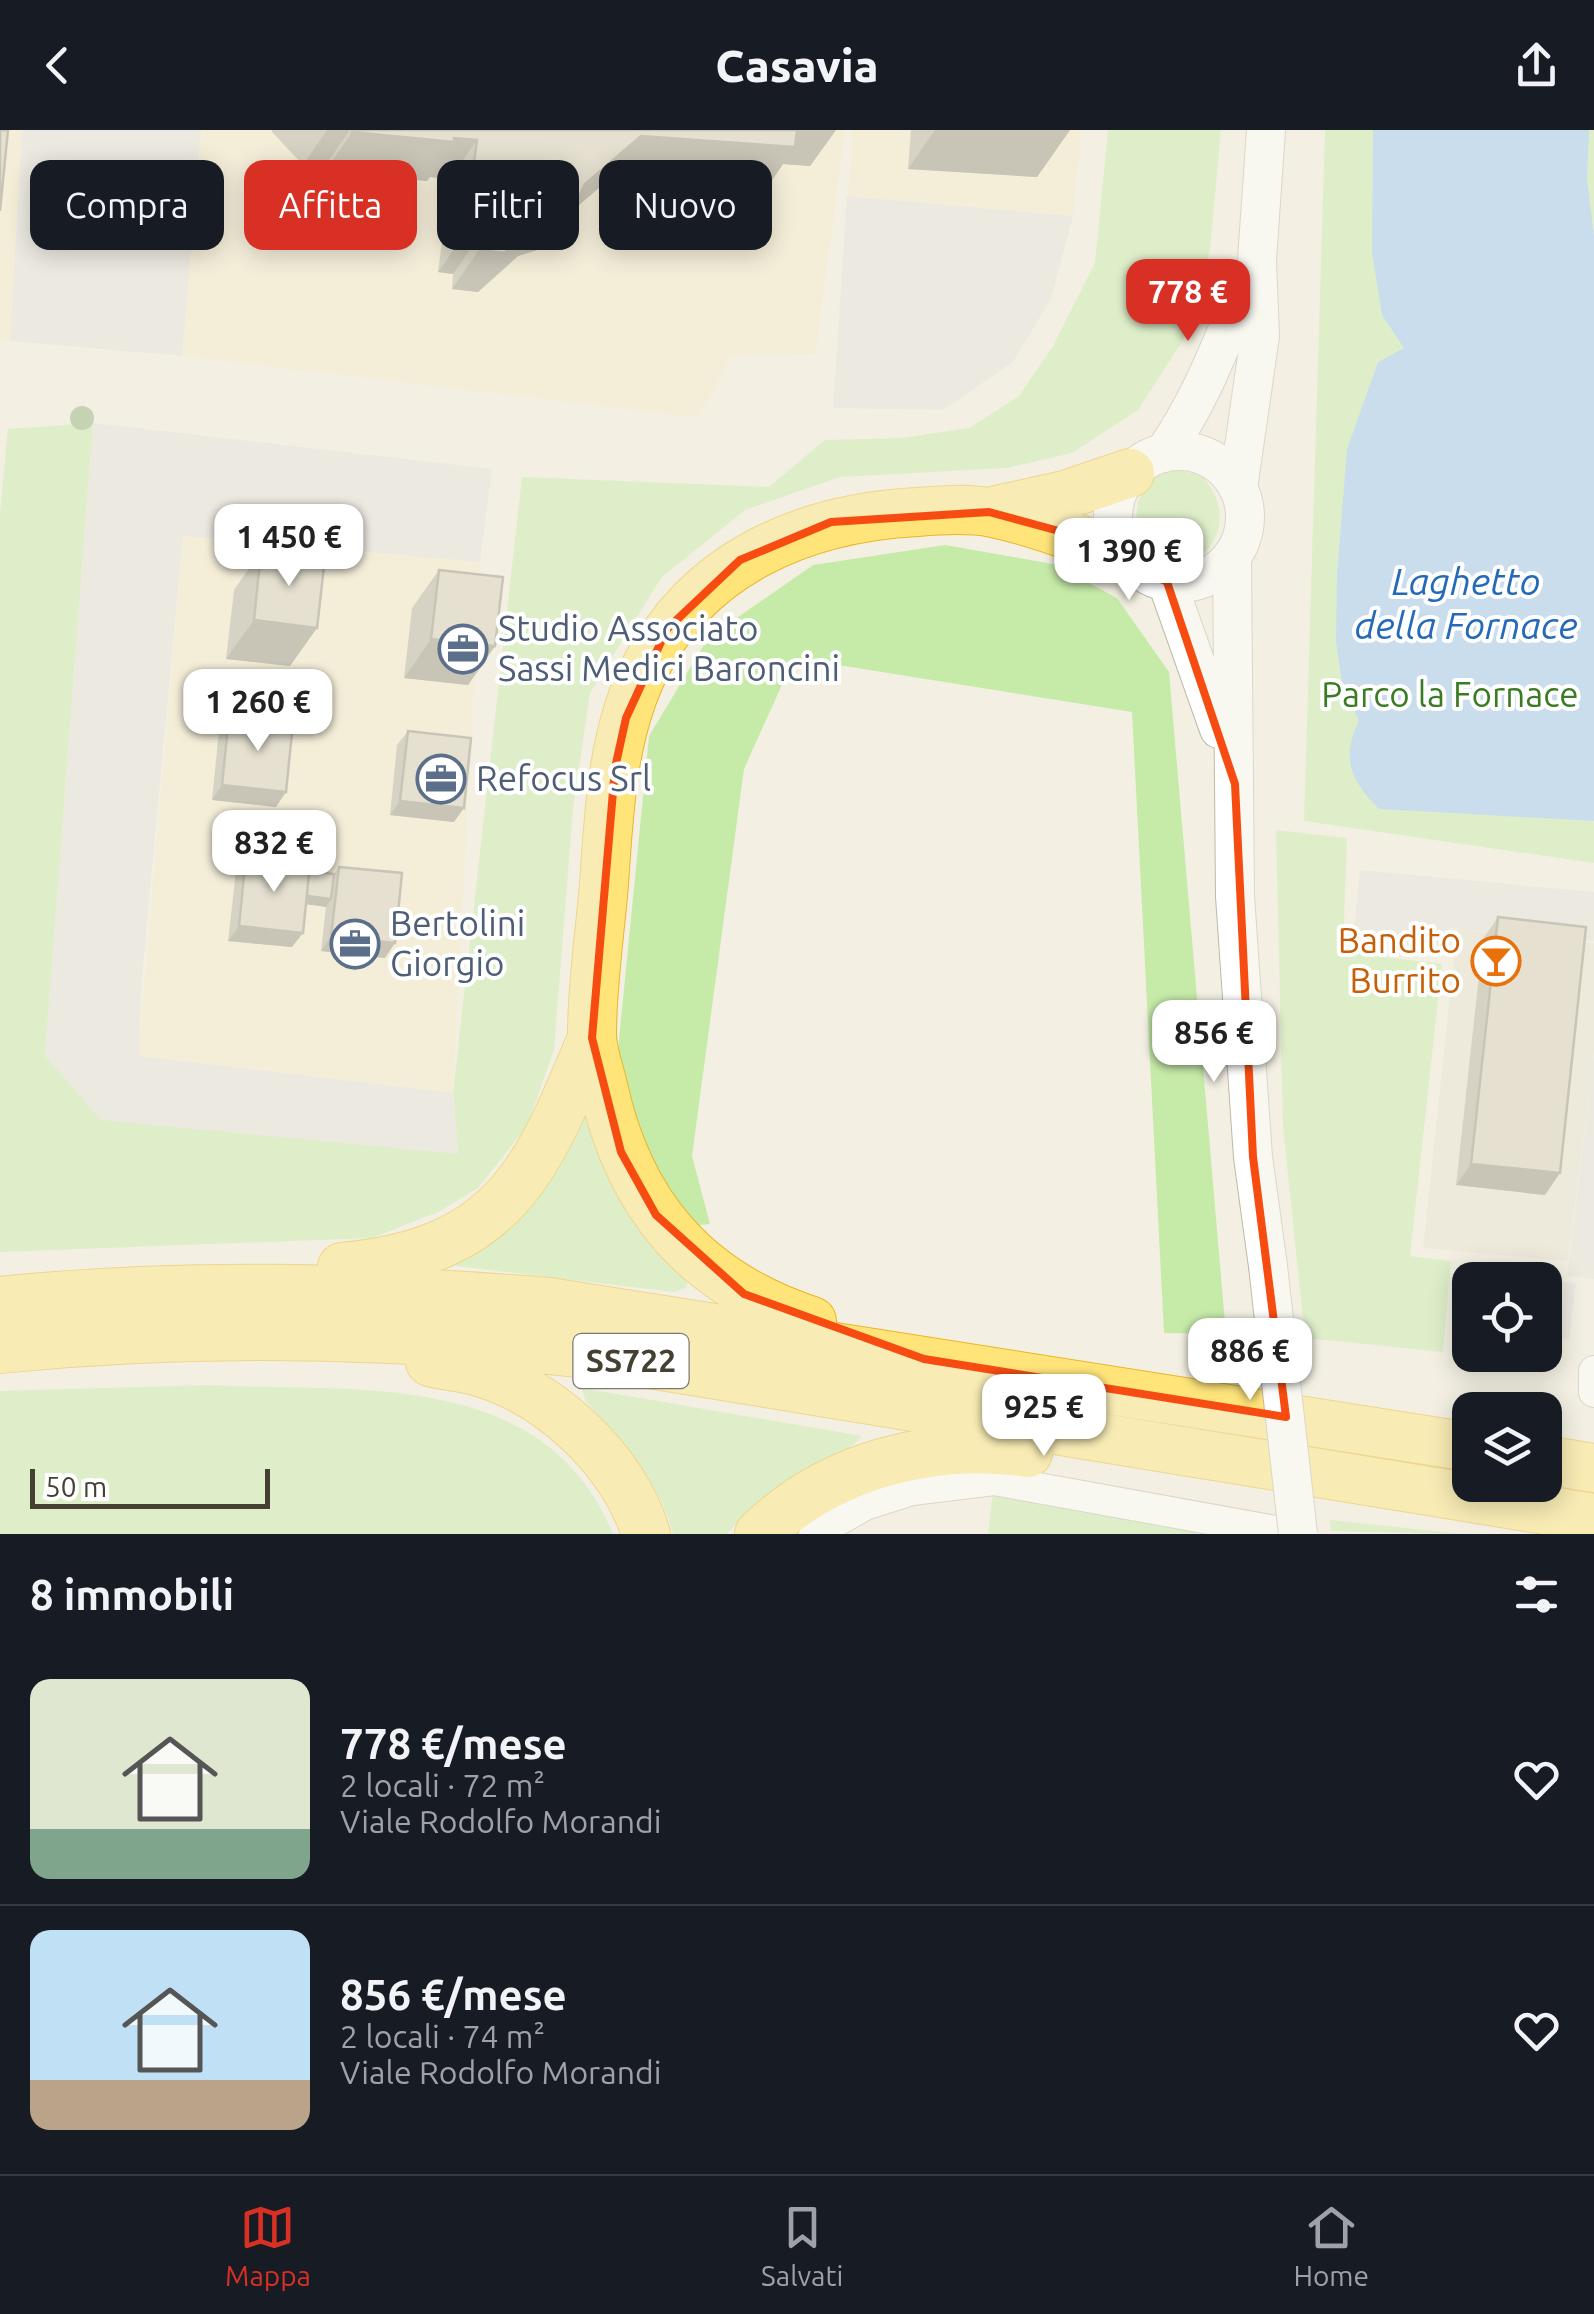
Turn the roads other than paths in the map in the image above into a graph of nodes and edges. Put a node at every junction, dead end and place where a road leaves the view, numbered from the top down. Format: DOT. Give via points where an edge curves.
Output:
graph roads {
  1 [pos="1266,130"];
  2 [pos="1257,260"];
  3 [pos="1147,463"];
  4 [pos="1238,488"];
  5 [pos="989,512"];
  6 [pos="1232,558"];
  7 [pos="1148,570"];
  8 [pos="1234,784"];
  9 [pos="592,1038"];
  10 [pos="234,1287"];
  11 [pos="0,1301"];
  12 [pos="335,1337"];
  13 [pos="0,1349"];
  14 [pos="924,1359"];
  15 [pos="1452,1444"];
  16 [pos="1197,1454"];
  17 [pos="1562,1463"];
  18 [pos="1594,1468"];
  19 [pos="1594,1518"];
  20 [pos="646,1534"];
  21 [pos="759,1534"];
  22 [pos="814,1534"];
  23 [pos="1295,1534"];
  1 -- 2 [label="street"];
  2 -- 3 [label="street" via="1196,407"];
  2 -- 4 [label="street" via="1260,336"];
  3 -- 4 [label="street" via="1202,456 1220,465"];
  3 -- 5 [label="highway" via="1066,494"];
  3 -- 7 [label="street" via="1120,488 1113,525"];
  4 -- 6 [label="street" via="1244,530"];
  5 -- 7 [label="highway" via="1070,534"];
  5 -- 9 [label="highway" via="894,513 831,522 788,537 740,560 667,628 626,718 614,768"];
  6 -- 7 [label="street" via="1190,582"];
  6 -- 8 [label="street"];
  7 -- 8 [label="street" via="1205,680"];
  8 -- 23 [label="street, bridge" via="1246,1063"];
  9 -- 10 [label="highway" via="539,1159 479,1224 391,1262"];
  9 -- 14 [label="highway" via="621,1152 675,1237 744,1294"];
  10 -- 11 [label="highway, SS722"];
  10 -- 14 [label="highway, SS722" via="548,1302"];
  12 -- 13 [label="highway, SS722" via="242,1334"];
  12 -- 16 [label="highway, SS722" via="588,1354"];
  12 -- 20 [label="highway" via="477,1372 533,1396 598,1453"];
  14 -- 15 [label="highway, SS722"];
  16 -- 19 [label="highway, SS722"];
  16 -- 21 [label="highway" via="1070,1459 958,1450 900,1457 806,1497"];
  17 -- 18 [label="highway"];
  22 -- 23 [label="street" via="864,1505 912,1490 994,1480"];
}
